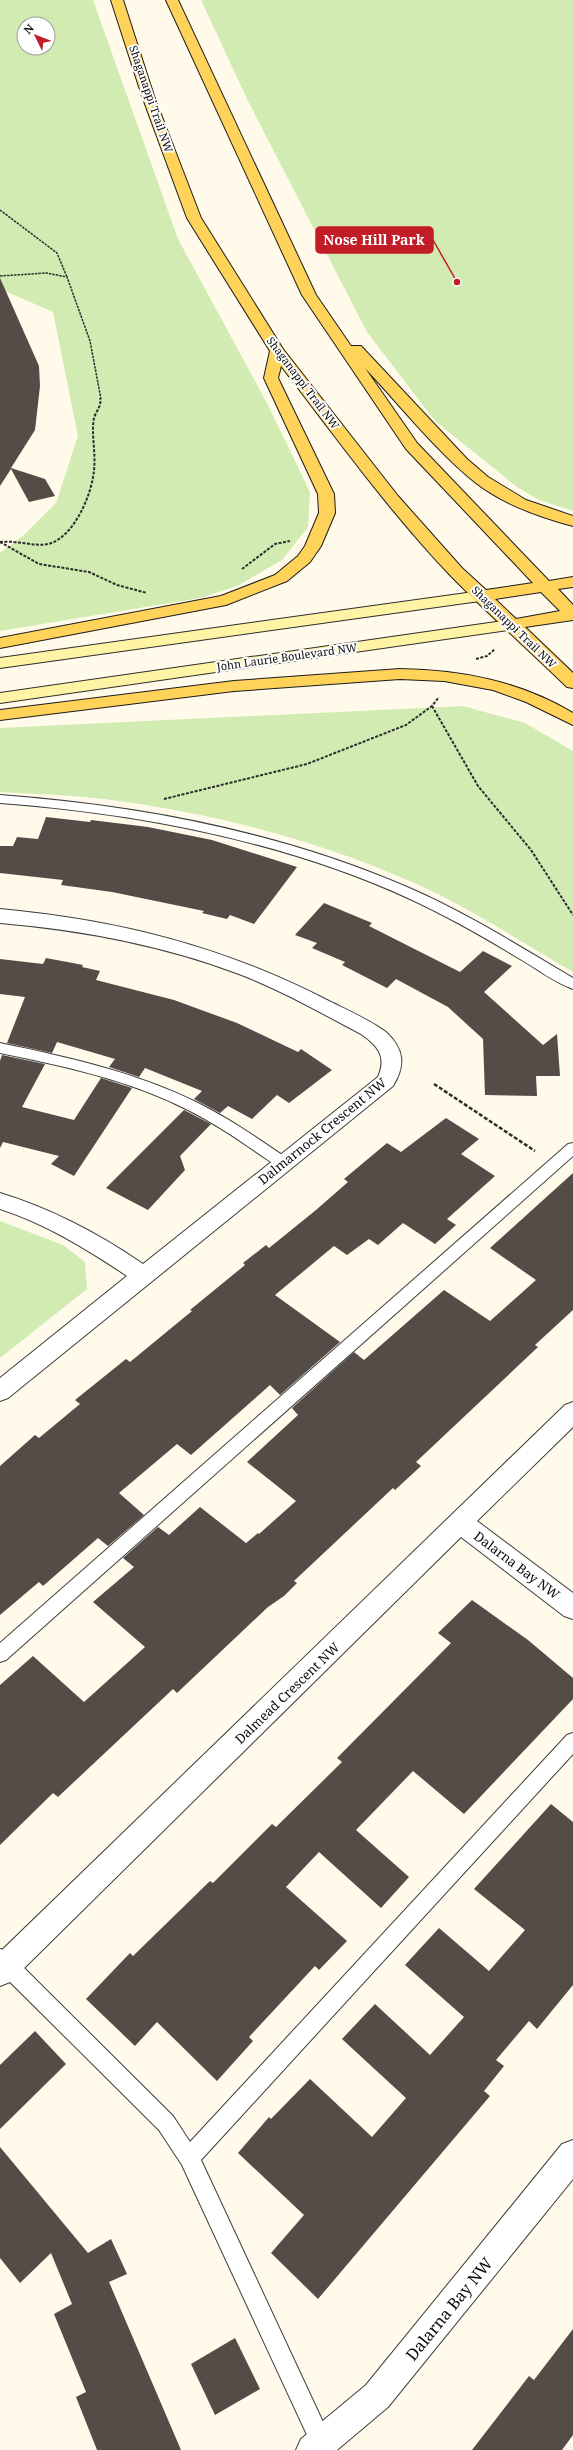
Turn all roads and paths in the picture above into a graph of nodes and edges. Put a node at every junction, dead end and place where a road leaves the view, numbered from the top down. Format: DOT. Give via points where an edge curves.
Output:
graph roads {
  1 [pos="117,0"];
  2 [pos="172,0"];
  3 [pos="0,210"];
  4 [pos="0,276"];
  5 [pos="67,277"];
  6 [pos="330,329"];
  7 [pos="277,351"];
  8 [pos="573,521"];
  9 [pos="0,542"];
  10 [pos="293,542"];
  11 [pos="240,570"];
  12 [pos="573,582"];
  13 [pos="546,587"];
  14 [pos="151,593"];
  15 [pos="481,596"];
  16 [pos="573,614"];
  17 [pos="510,625"];
  18 [pos="0,643"];
  19 [pos="0,663"];
  20 [pos="573,683"];
  21 [pos="0,698"];
  22 [pos="0,715"];
  23 [pos="573,720"];
  24 [pos="0,799"];
  25 [pos="158,800"];
  26 [pos="573,915"];
  27 [pos="0,916"];
  28 [pos="573,984"];
  29 [pos="0,1048"];
  30 [pos="434,1084"];
  31 [pos="573,1148"];
  32 [pos="283,1163"];
  33 [pos="556,1164"];
  34 [pos="0,1201"];
  35 [pos="143,1276"];
  36 [pos="0,1391"];
  37 [pos="573,1412"];
  38 [pos="461,1523"];
  39 [pos="573,1608"];
  40 [pos="0,1654"];
  41 [pos="573,1741"];
  42 [pos="2,1965"];
  43 [pos="573,2155"];
  44 [pos="189,2158"];
  45 [pos="320,2448"];
  1 -- 7 [label="main road, Shaganappi Trail NW" via="148,96 194,218"];
  2 -- 6 [label="main road" via="309,295"];
  3 -- 5 [label="path" via="48,244 57,254"];
  4 -- 5 [label="path" via="46,273"];
  5 -- 9 [label="path" via="90,341 101,402 94,418 94,471 80,516 64,536 48,544 14,540"];
  6 -- 8 [label="main road" via="363,355 462,462 482,480 520,503"];
  6 -- 13 [label="main road" via="411,446"];
  7 -- 15 [label="main road, Shaganappi Trail NW" via="392,499"];
  7 -- 18 [label="main road" via="271,378 326,494 327,513 313,546 304,559 281,578 226,600"];
  9 -- 14 [label="path" via="39,564 89,572 117,585"];
  10 -- 11 [label="path" via="275,544"];
  12 -- 13 [label="main road"];
  13 -- 15 [label="main road"];
  13 -- 16 [label="main road"];
  15 -- 17 [label="main road, Shaganappi Trail NW"];
  15 -- 19 [label="main road"];
  16 -- 17 [label="main road, John Laurie Boulevard NW"];
  17 -- 20 [label="main road, Shaganappi Trail NW"];
  17 -- 21 [label="main road, John Laurie Boulevard NW"];
  22 -- 23 [label="main road" via="229,685 410,674 467,679 504,687 528,696"];
  24 -- 28 [label="lane" via="107,808 178,821 249,838 349,870 414,895 463,919"];
  25 -- 26 [label="path" via="307,764 406,725 432,706 478,786 531,850"];
  27 -- 32 [label="street, Dalmarnock Crescent NW" via="98,930 208,957 277,983 383,1040 392,1052 394,1063 386,1081"];
  29 -- 32 [label="lane" via="106,1072 148,1088 192,1106"];
  30 -- 33 [label="path"];
  31 -- 33 [label="lane"];
  32 -- 35 [label="street, Dalmarnock Crescent NW"];
  33 -- 40 [label="lane"];
  34 -- 35 [label="street" via="54,1222 96,1244"];
  35 -- 36 [label="street, Dalmarnock Crescent NW"];
  37 -- 38 [label="street, Dalmead Crescent NW"];
  38 -- 39 [label="street, Dalarna Bay NW"];
  38 -- 42 [label="street, Dalmead Crescent NW"];
  41 -- 44 [label="lane"];
  42 -- 44 [label="lane" via="166,2123"];
  43 -- 45 [label="street, Dalarna Bay NW" via="377,2396"];
  44 -- 45 [label="lane"];
}
